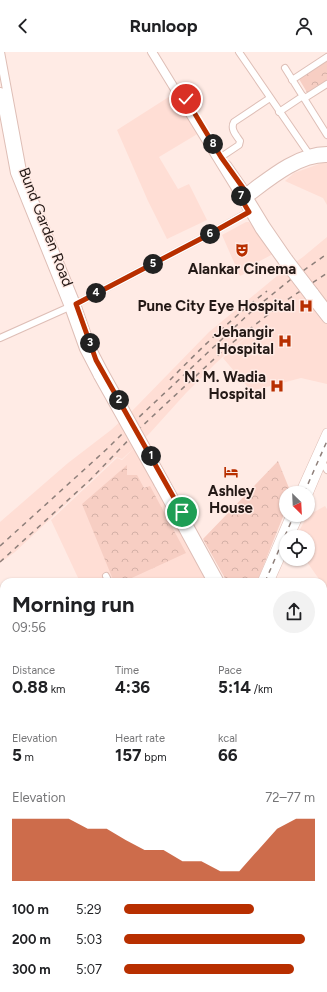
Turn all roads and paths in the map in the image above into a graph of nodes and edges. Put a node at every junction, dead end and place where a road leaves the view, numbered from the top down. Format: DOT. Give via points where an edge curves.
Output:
graph roads {
  1 [pos="0,52"];
  2 [pos="152,52"];
  3 [pos="157,52"];
  4 [pos="239,52"];
  5 [pos="327,57"];
  6 [pos="285,68"];
  7 [pos="292,80"];
  8 [pos="327,84"];
  9 [pos="0,92"];
  10 [pos="304,97"];
  11 [pos="270,98"];
  12 [pos="280,112"];
  13 [pos="327,135"];
  14 [pos="327,151"];
  15 [pos="309,154"];
  16 [pos="221,157"];
  17 [pos="327,158"];
  18 [pos="244,197"];
  19 [pos="252,210"];
  20 [pos="311,294"];
  21 [pos="73,305"];
  22 [pos="327,309"];
  23 [pos="327,319"];
  24 [pos="0,338"];
  25 [pos="327,433"];
  26 [pos="327,449"];
  27 [pos="324,466"];
  28 [pos="161,482"];
  29 [pos="303,486"];
  30 [pos="313,486"];
  31 [pos="288,522"];
  32 [pos="279,560"];
  33 [pos="210,578"];
  34 [pos="218,578"];
  35 [pos="264,578"];
  36 [pos="271,578"];
  1 -- 21 [label="main road, Bund Garden Road" via="22,171"];
  2 -- 18 [label="main road"];
  3 -- 16 [label="main road"];
  4 -- 11 [label="street"];
  5 -- 7 [label="street"];
  6 -- 7 [label="street"];
  7 -- 10 [label="street"];
  8 -- 10 [label="street"];
  9 -- 21 [label="main road, Bund Garden Road" via="15,173"];
  10 -- 12 [label="street"];
  10 -- 13 [label="street"];
  11 -- 12 [label="street"];
  11 -- 16 [label="street" via="234,122 232,128 240,144"];
  12 -- 15 [label="street"];
  14 -- 15 [label="main road"];
  15 -- 18 [label="main road" via="298,158"];
  16 -- 18 [label="main road" via="233,173"];
  17 -- 18 [label="main road" via="300,164"];
  18 -- 19 [label="main road"];
  19 -- 20 [label="main road, bridge" via="266,226 286,260"];
  19 -- 21 [label="street"];
  20 -- 22 [label="main road"];
  20 -- 23 [label="main road"];
  21 -- 24 [label="street"];
  21 -- 28 [label="main road, Bund Garden Road, bridge" via="84,349 101,374"];
  25 -- 29 [label="highway"];
  26 -- 27 [label="highway"];
  27 -- 30 [label="highway"];
  28 -- 33 [label="main road"];
  28 -- 34 [label="main road"];
  31 -- 35 [label="highway"];
  32 -- 36 [label="highway"];
}
